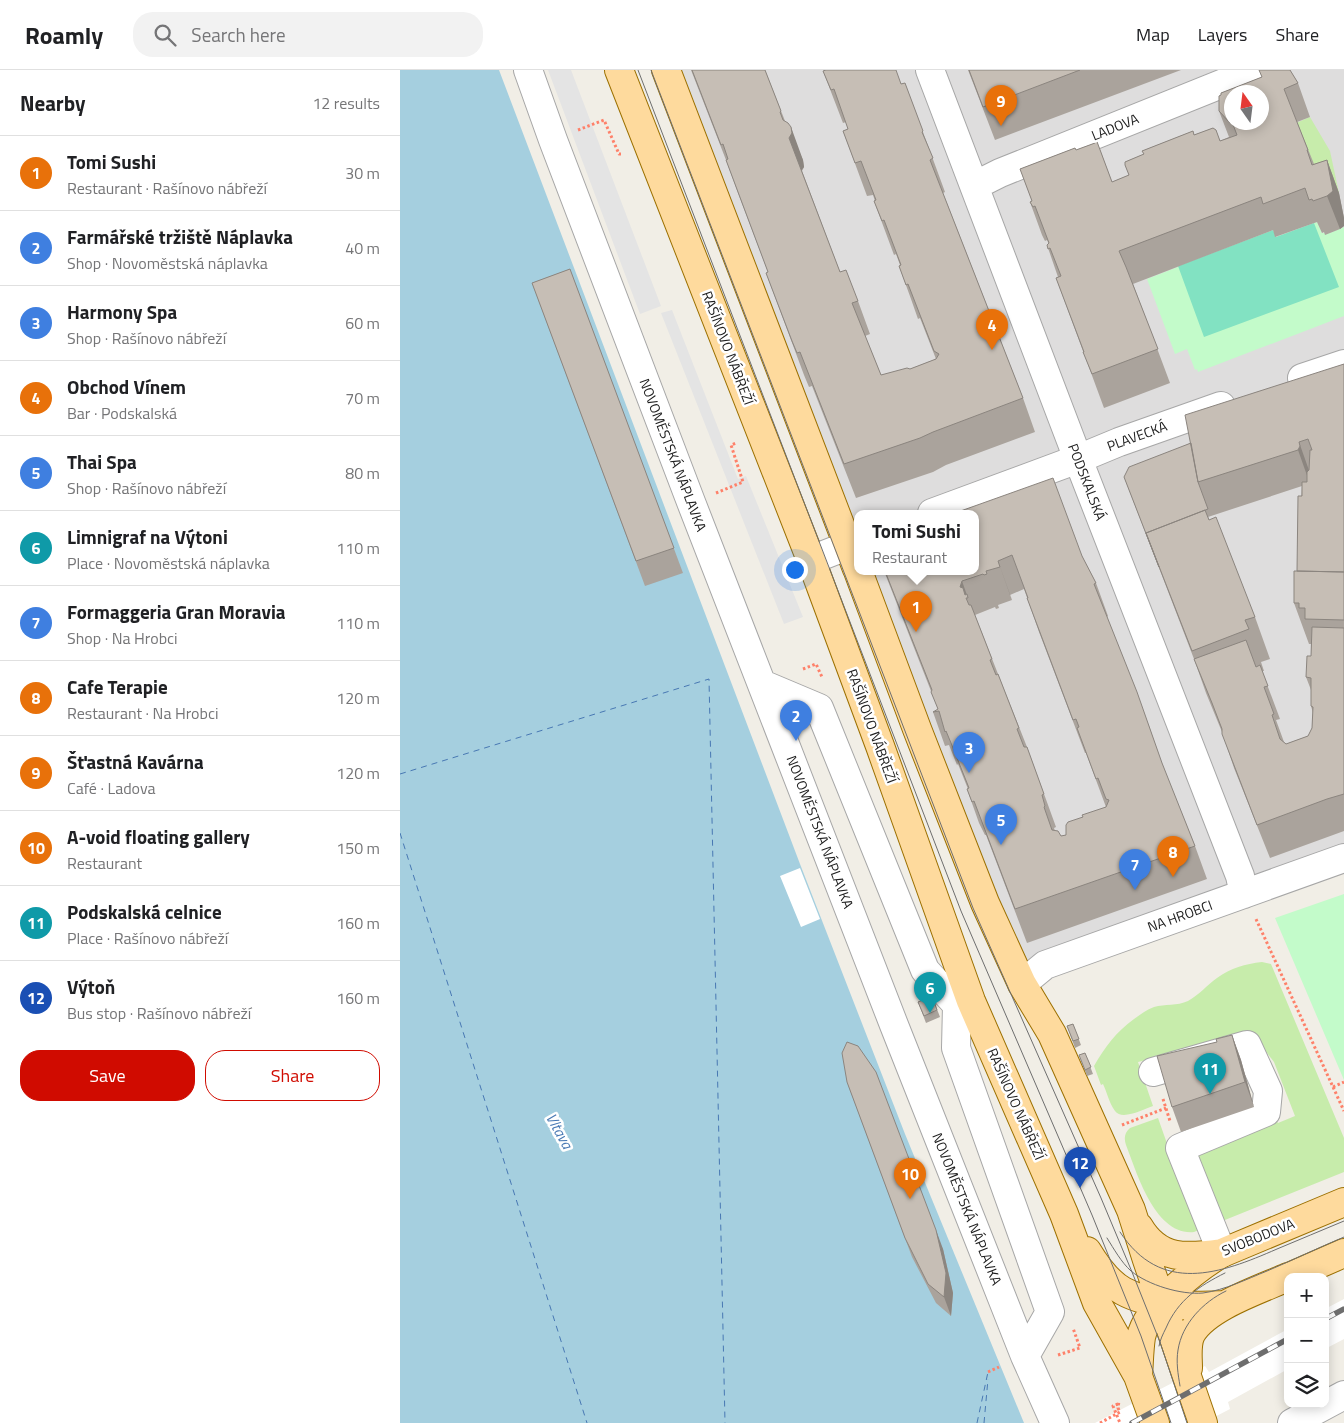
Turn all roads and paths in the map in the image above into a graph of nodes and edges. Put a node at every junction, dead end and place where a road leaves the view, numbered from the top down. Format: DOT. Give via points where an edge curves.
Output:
graph roads {
  1 [pos="528,70"];
  2 [pos="619,70"];
  3 [pos="666,70"];
  4 [pos="930,70"];
  5 [pos="1256,70"];
  6 [pos="604,120"];
  7 [pos="614,145"];
  8 [pos="974,186"];
  9 [pos="1344,364"];
  10 [pos="1278,386"];
  11 [pos="1241,400"];
  12 [pos="734,453"];
  13 [pos="1078,459"];
  14 [pos="742,477"];
  15 [pos="940,510"];
  16 [pos="854,554"];
  17 [pos="854,557"];
  18 [pos="811,560"];
  19 [pos="861,575"];
  20 [pos="762,684"];
  21 [pos="1344,858"];
  22 [pos="1244,894"];
  23 [pos="1022,984"];
  24 [pos="1153,1072"];
  25 [pos="1344,1082"];
  26 [pos="1333,1087"];
  27 [pos="1166,1108"];
  28 [pos="1344,1111"];
  29 [pos="1136,1120"];
  30 [pos="1180,1148"];
  31 [pos="1344,1202"];
  32 [pos="1131,1210"];
  33 [pos="1064,1214"];
  34 [pos="1222,1253"];
  35 [pos="1344,1253"];
  36 [pos="1297,1273"];
  37 [pos="1284,1279"];
  38 [pos="1162,1302"];
  39 [pos="1224,1305"];
  40 [pos="1025,1356"];
  41 [pos="1138,1376"];
  42 [pos="1188,1380"];
  43 [pos="1344,1395"];
  44 [pos="1119,1401"];
  45 [pos="1113,1406"];
  46 [pos="1054,1423"];
  47 [pos="1100,1423"];
  48 [pos="1120,1423"];
  49 [pos="1155,1423"];
  50 [pos="1203,1423"];
  51 [pos="1292,1423"];
  1 -- 20 [label="street, NOVOMĚSTSKÁ NÁPLAVKA"];
  2 -- 18 [label="main road, RAŠÍNOVO NÁBŘEŽÍ"];
  3 -- 16 [label="main road"];
  4 -- 8 [label="street, PODSKALSKÁ"];
  5 -- 8 [label="street, LADOVA"];
  6 -- 7 [label="path"];
  8 -- 13 [label="street, PODSKALSKÁ"];
  9 -- 10 [label="street"];
  11 -- 13 [label="street, PLAVECKÁ"];
  12 -- 14 [label="path"];
  13 -- 15 [label="street, PLAVECKÁ"];
  13 -- 22 [label="street, PODSKALSKÁ" via="1240,876"];
  17 -- 18 [label="street"];
  18 -- 33 [label="main road, RAŠÍNOVO NÁBŘEŽÍ" via="970,1001"];
  19 -- 23 [label="main road" via="985,903"];
  20 -- 40 [label="street, NOVOMĚSTSKÁ NÁPLAVKA"];
  20 -- 40 [label="street" via="819,708 925,970 957,1005 956,1048 1050,1312"];
  21 -- 22 [label="street, NA HROBCI"];
  22 -- 23 [label="street, NA HROBCI" via="1045,965"];
  22 -- 26 [label="path"];
  23 -- 32 [label="main road" via="1052,1034"];
  24 -- 27 [label="path"];
  24 -- 30 [label="street" via="1247,1045 1268,1092 1266,1112"];
  25 -- 26 [label="path"];
  26 -- 28 [label="path"];
  27 -- 29 [label="path"];
  27 -- 30 [label="path"];
  30 -- 34 [label="street"];
  31 -- 34 [label="main road, SVOBODOVA"];
  32 -- 34 [label="main road, SVOBODOVA" via="1144,1235 1166,1253 1192,1257"];
  32 -- 38 [label="main road"];
  33 -- 38 [label="main road" via="1107,1278 1123,1291"];
  33 -- 41 [label="main road, RAŠÍNOVO NÁBŘEŽÍ" via="1097,1303"];
  34 -- 38 [label="main road, RAŠÍNOVO NÁBŘEŽÍ" via="1192,1274"];
  35 -- 36 [label="main road"];
  37 -- 39 [label="main road"];
  38 -- 39 [label="main road" via="1178,1306"];
  38 -- 41 [label="main road, RAŠÍNOVO NÁBŘEŽÍ" via="1141,1336"];
  38 -- 42 [label="main road"];
  39 -- 42 [label="main road" via="1191,1334"];
  40 -- 46 [label="street, NOVOMĚSTSKÁ NÁPLAVKA"];
  41 -- 49 [label="main road, RAŠÍNOVO NÁBŘEŽÍ"];
  42 -- 50 [label="main road"];
  43 -- 51 [label="street"];
  44 -- 47 [label="path, bridge" via="1120,1412"];
  45 -- 48 [label="path"];
}
